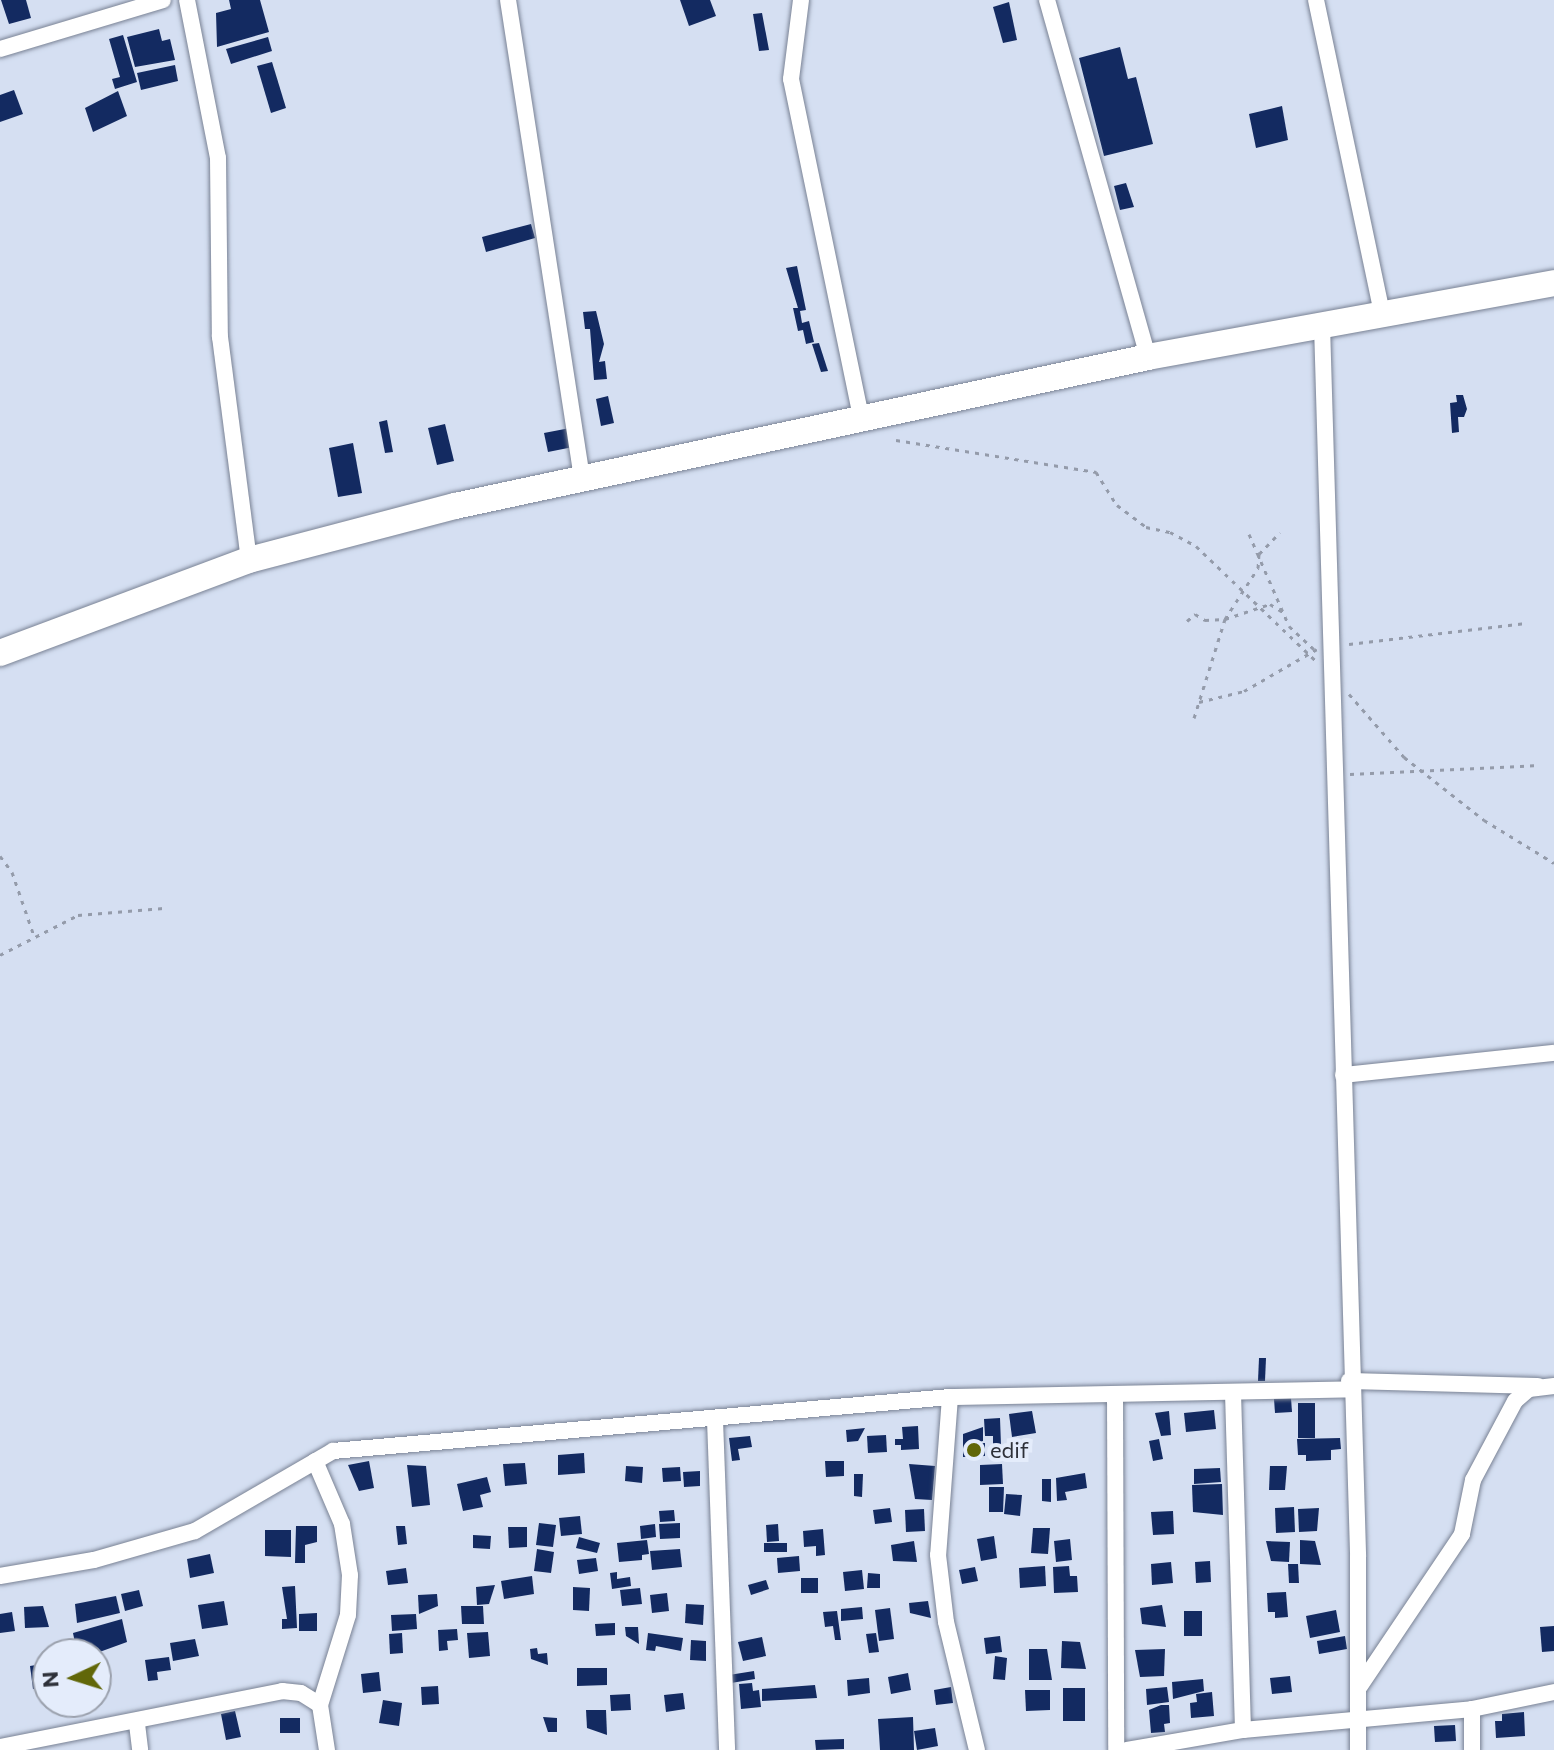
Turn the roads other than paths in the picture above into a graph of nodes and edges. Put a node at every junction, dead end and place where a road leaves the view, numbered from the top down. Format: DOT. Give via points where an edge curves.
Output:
graph roads {
  1 [pos="163,0"];
  2 [pos="187,0"];
  3 [pos="508,0"];
  4 [pos="801,0"];
  5 [pos="1047,0"];
  6 [pos="1316,0"];
  7 [pos="124,5"];
  8 [pos="0,49"];
  9 [pos="1554,283"];
  10 [pos="1382,312"];
  11 [pos="1322,325"];
  12 [pos="1148,357"];
  13 [pos="862,421"];
  14 [pos="582,478"];
  15 [pos="249,560"];
  16 [pos="0,653"];
  17 [pos="1554,1053"];
  18 [pos="1343,1075"];
  19 [pos="1349,1385"];
  20 [pos="1549,1386"];
  21 [pos="1233,1393"];
  22 [pos="1115,1394"];
  23 [pos="950,1397"];
  24 [pos="715,1420"];
  25 [pos="315,1461"];
  26 [pos="0,1576"];
  27 [pos="1360,1686"];
  28 [pos="1554,1692"];
  29 [pos="320,1705"];
  30 [pos="1472,1709"];
  31 [pos="1360,1721"];
  32 [pos="137,1724"];
  33 [pos="1243,1730"];
  34 [pos="0,1747"];
  35 [pos="140,1750"];
  36 [pos="327,1750"];
  37 [pos="727,1750"];
  38 [pos="977,1750"];
  39 [pos="1116,1750"];
  40 [pos="1127,1750"];
  41 [pos="1358,1750"];
  42 [pos="1472,1750"];
  1 -- 7 [label="street"];
  2 -- 15 [label="street" via="218,158 220,337"];
  3 -- 14 [label="street"];
  4 -- 13 [label="street" via="791,79"];
  5 -- 12 [label="street"];
  6 -- 10 [label="street"];
  7 -- 8 [label="street"];
  9 -- 10 [label="main road"];
  10 -- 11 [label="main road"];
  11 -- 12 [label="main road"];
  11 -- 18 [label="street"];
  12 -- 13 [label="main road"];
  13 -- 14 [label="main road"];
  14 -- 15 [label="main road"];
  15 -- 16 [label="main road"];
  17 -- 18 [label="street"];
  18 -- 19 [label="street"];
  19 -- 20 [label="street"];
  19 -- 21 [label="street"];
  19 -- 27 [label="street"];
  20 -- 27 [label="street" via="1515,1401 1504,1417 1473,1480 1462,1534"];
  21 -- 22 [label="street"];
  21 -- 33 [label="street"];
  22 -- 23 [label="street"];
  22 -- 39 [label="street"];
  23 -- 24 [label="street"];
  23 -- 38 [label="street" via="938,1555 946,1622"];
  24 -- 25 [label="street" via="333,1451"];
  24 -- 37 [label="street"];
  25 -- 26 [label="street" via="195,1531 94,1560"];
  25 -- 29 [label="street" via="342,1524 350,1575 348,1615"];
  27 -- 31 [label="street"];
  28 -- 30 [label="street"];
  29 -- 32 [label="street" via="301,1693 282,1691"];
  29 -- 36 [label="street"];
  30 -- 31 [label="street"];
  30 -- 42 [label="street"];
  31 -- 33 [label="street"];
  31 -- 41 [label="street"];
  32 -- 34 [label="street"];
  32 -- 35 [label="street"];
  33 -- 40 [label="street"];
}
